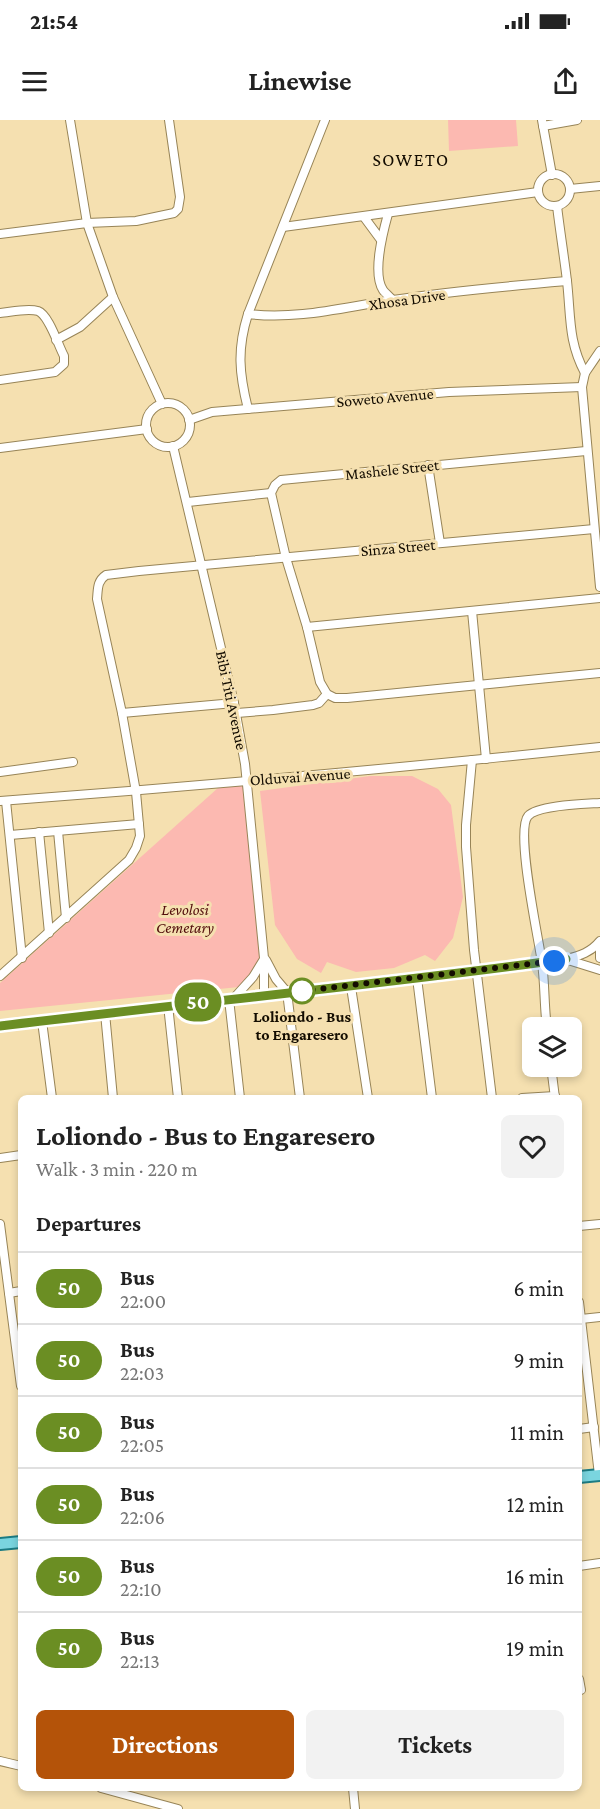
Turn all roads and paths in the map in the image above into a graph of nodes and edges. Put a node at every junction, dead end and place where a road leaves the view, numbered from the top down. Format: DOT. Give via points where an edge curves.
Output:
graph roads {
  1 [pos="70,120"];
  2 [pos="169,120"];
  3 [pos="325,120"];
  4 [pos="577,120"];
  5 [pos="543,123"];
  6 [pos="552,175"];
  7 [pos="600,186"];
  8 [pos="570,189"];
  9 [pos="538,192"];
  10 [pos="557,206"];
  11 [pos="388,214"];
  12 [pos="364,217"];
  13 [pos="87,223"];
  14 [pos="283,226"];
  15 [pos="0,234"];
  16 [pos="381,240"];
  17 [pos="567,281"];
  18 [pos="113,297"];
  19 [pos="393,300"];
  20 [pos="0,314"];
  21 [pos="248,314"];
  22 [pos="56,340"];
  23 [pos="600,351"];
  24 [pos="585,373"];
  25 [pos="0,380"];
  26 [pos="582,387"];
  27 [pos="162,404"];
  28 [pos="248,409"];
  29 [pos="189,420"];
  30 [pos="147,429"];
  31 [pos="173,446"];
  32 [pos="0,448"];
  33 [pos="586,451"];
  34 [pos="428,465"];
  35 [pos="271,493"];
  36 [pos="188,502"];
  37 [pos="594,529"];
  38 [pos="440,543"];
  39 [pos="598,550"];
  40 [pos="286,558"];
  41 [pos="202,566"];
  42 [pos="600,587"];
  43 [pos="600,598"];
  44 [pos="472,611"];
  45 [pos="307,627"];
  46 [pos="600,673"];
  47 [pos="479,684"];
  48 [pos="327,694"];
  49 [pos="234,703"];
  50 [pos="237,712"];
  51 [pos="122,713"];
  52 [pos="600,747"];
  53 [pos="486,759"];
  54 [pos="472,760"];
  55 [pos="73,762"];
  56 [pos="0,772"];
  57 [pos="248,780"];
  58 [pos="136,792"];
  59 [pos="3,801"];
  60 [pos="600,803"];
  61 [pos="139,824"];
  62 [pos="58,831"];
  63 [pos="39,832"];
  64 [pos="10,835"];
  65 [pos="66,918"];
  66 [pos="49,933"];
  67 [pos="600,941"];
  68 [pos="600,946"];
  69 [pos="22,958"];
  70 [pos="264,958"];
  71 [pos="600,958"];
  72 [pos="566,959"];
  73 [pos="542,963"];
  74 [pos="477,970"];
  75 [pos="600,970"];
  76 [pos="0,976"];
  77 [pos="417,978"];
  78 [pos="351,987"];
  79 [pos="287,992"];
  80 [pos="264,995"];
  81 [pos="231,998"];
  82 [pos="168,1005"];
  83 [pos="105,1012"];
  84 [pos="546,1017"];
  85 [pos="42,1021"];
  86 [pos="0,1026"];
  87 [pos="552,1077"];
  88 [pos="52,1095"];
  89 [pos="113,1095"];
  90 [pos="178,1095"];
  91 [pos="240,1095"];
  92 [pos="300,1095"];
  93 [pos="368,1095"];
  94 [pos="432,1095"];
  95 [pos="492,1095"];
  96 [pos="555,1095"];
  97 [pos="18,1155"];
  98 [pos="0,1158"];
  99 [pos="0,1224"];
  100 [pos="600,1224"];
  101 [pos="582,1227"];
  102 [pos="18,1292"];
  103 [pos="9,1293"];
  104 [pos="600,1317"];
  105 [pos="582,1319"];
  106 [pos="582,1328"];
  107 [pos="18,1363"];
  108 [pos="588,1381"];
  109 [pos="582,1382"];
  110 [pos="594,1427"];
  111 [pos="582,1429"];
  112 [pos="600,1475"];
  113 [pos="582,1478"];
  114 [pos="18,1542"];
  115 [pos="0,1544"];
  116 [pos="600,1563"];
  117 [pos="582,1566"];
  118 [pos="0,1761"];
  119 [pos="18,1765"];
  120 [pos="112,1791"];
  121 [pos="353,1791"];
  122 [pos="178,1809"];
  123 [pos="355,1809"];
  1 -- 13 [label="street"];
  2 -- 13 [label="street" via="180,197 178,209 168,216"];
  3 -- 14 [label="street"];
  4 -- 5 [label="street"];
  5 -- 6 [label="street"];
  6 -- 8 [label="street" via="564,178"];
  6 -- 9 [label="street" via="541,182"];
  7 -- 8 [label="street"];
  8 -- 10 [label="street" via="566,201"];
  9 -- 10 [label="street" via="547,204"];
  9 -- 11 [label="street"];
  10 -- 17 [label="street"];
  11 -- 12 [label="street"];
  11 -- 16 [label="street"];
  12 -- 14 [label="street"];
  12 -- 16 [label="street"];
  13 -- 15 [label="street"];
  13 -- 18 [label="street"];
  14 -- 21 [label="street"];
  16 -- 19 [label="street" via="380,281"];
  17 -- 19 [label="street, Xhosa Drive"];
  17 -- 24 [label="street" via="572,342"];
  18 -- 22 [label="street" via="80,327"];
  18 -- 27 [label="street"];
  19 -- 21 [label="street, Xhosa Drive" via="311,315"];
  20 -- 22 [label="street" via="38,311 45,315"];
  21 -- 28 [label="street" via="239,349"];
  22 -- 25 [label="street" via="64,356 61,368"];
  23 -- 24 [label="street"];
  24 -- 26 [label="street"];
  26 -- 28 [label="street, Soweto Avenue" via="449,392"];
  26 -- 33 [label="street"];
  27 -- 29 [label="street" via="179,406"];
  27 -- 30 [label="street" via="152,411"];
  28 -- 29 [label="street, Soweto Avenue" via="212,412"];
  29 -- 31 [label="street" via="187,436"];
  30 -- 31 [label="street" via="153,441"];
  30 -- 32 [label="street"];
  31 -- 36 [label="street, Bibi Titi Avenue"];
  33 -- 34 [label="street, Mashele Street"];
  33 -- 37 [label="street"];
  34 -- 35 [label="street, Mashele Street" via="281,480"];
  34 -- 38 [label="street"];
  35 -- 36 [label="street"];
  35 -- 40 [label="street"];
  36 -- 41 [label="street, Bibi Titi Avenue"];
  37 -- 38 [label="street, Sinza Street"];
  37 -- 39 [label="street"];
  38 -- 40 [label="street, Sinza Street"];
  39 -- 42 [label="street"];
  40 -- 41 [label="street, Sinza Street"];
  40 -- 45 [label="street"];
  41 -- 49 [label="street, Bibi Titi Avenue"];
  41 -- 51 [label="street, Sinza Street" via="106,575 98,582 103,632"];
  43 -- 44 [label="street"];
  44 -- 45 [label="street"];
  44 -- 47 [label="street"];
  45 -- 48 [label="street" via="320,682"];
  46 -- 47 [label="street"];
  47 -- 48 [label="street" via="347,698"];
  47 -- 53 [label="street"];
  48 -- 50 [label="street" via="313,705"];
  49 -- 50 [label="street, Bibi Titi Avenue"];
  49 -- 51 [label="street"];
  50 -- 57 [label="street, Bibi Titi Avenue"];
  51 -- 58 [label="street"];
  52 -- 53 [label="street, Olduvai Avenue"];
  53 -- 54 [label="street, Olduvai Avenue"];
  54 -- 57 [label="street, Olduvai Avenue"];
  54 -- 74 [label="street" via="466,847"];
  55 -- 56 [label="street"];
  57 -- 58 [label="street, Olduvai Avenue"];
  57 -- 70 [label="street, Bibi Titi Avenue"];
  58 -- 59 [label="street, Olduvai Avenue"];
  58 -- 61 [label="street"];
  59 -- 64 [label="street"];
  60 -- 73 [label="street" via="550,808 532,813 525,821 527,870"];
  61 -- 62 [label="street"];
  61 -- 65 [label="street" via="138,844 129,861"];
  62 -- 63 [label="street"];
  62 -- 65 [label="street"];
  63 -- 64 [label="street"];
  63 -- 66 [label="street"];
  64 -- 69 [label="street"];
  65 -- 66 [label="street"];
  66 -- 69 [label="street"];
  67 -- 72 [label="street" via="582,955"];
  68 -- 71 [label="street"];
  69 -- 76 [label="street"];
  70 -- 79 [label="street"];
  70 -- 80 [label="street, Bibi Titi Avenue"];
  70 -- 81 [label="street" via="253,977"];
  72 -- 73 [label="street"];
  72 -- 75 [label="street"];
  73 -- 74 [label="street"];
  73 -- 84 [label="street"];
  74 -- 77 [label="street"];
  74 -- 95 [label="street"];
  77 -- 78 [label="street"];
  77 -- 94 [label="street"];
  78 -- 79 [label="street"];
  78 -- 93 [label="street"];
  79 -- 80 [label="street"];
  79 -- 92 [label="street"];
  80 -- 81 [label="street"];
  81 -- 82 [label="street"];
  81 -- 91 [label="street"];
  82 -- 83 [label="street"];
  82 -- 90 [label="street"];
  83 -- 85 [label="street"];
  83 -- 89 [label="street"];
  85 -- 86 [label="street"];
  85 -- 88 [label="street"];
  87 -- 96 [label="street"];
  97 -- 98 [label="street"];
  99 -- 103 [label="street"];
  100 -- 101 [label="street"];
  102 -- 103 [label="street"];
  103 -- 107 [label="street"];
  104 -- 105 [label="street"];
  106 -- 108 [label="street"];
  108 -- 109 [label="street"];
  108 -- 110 [label="street"];
  110 -- 111 [label="street"];
  110 -- 112 [label="street"];
  112 -- 113 [label="main road"];
  114 -- 115 [label="main road"];
  116 -- 117 [label="street"];
  118 -- 119 [label="street"];
  120 -- 122 [label="street"];
  121 -- 123 [label="street"];
}
